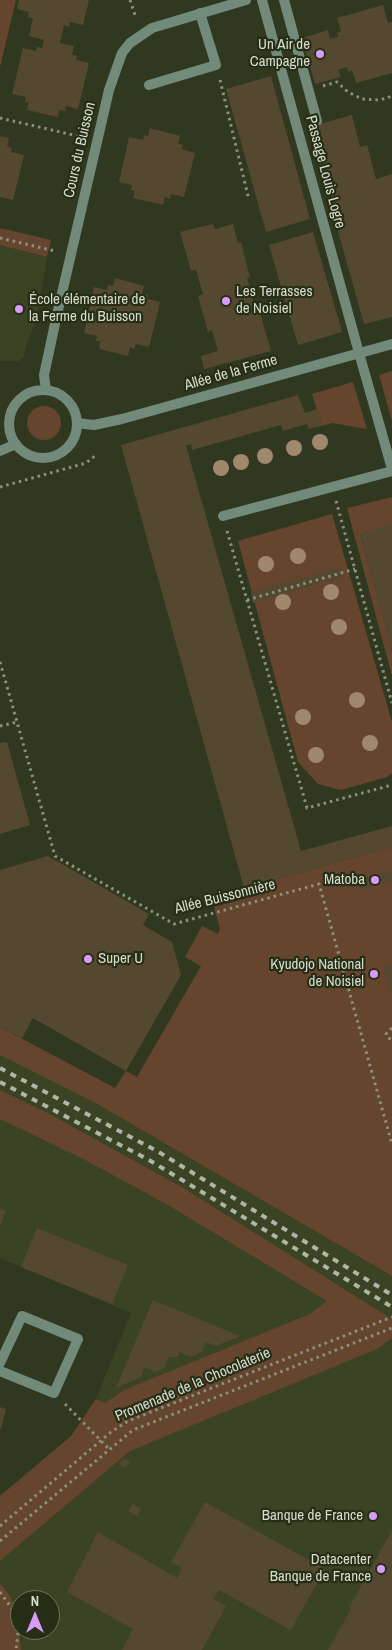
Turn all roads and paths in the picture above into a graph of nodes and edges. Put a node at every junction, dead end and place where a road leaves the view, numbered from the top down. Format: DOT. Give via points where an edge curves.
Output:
graph roads {
  1 [pos="246,0"];
  2 [pos="262,0"];
  3 [pos="284,0"];
  4 [pos="200,13"];
  5 [pos="216,65"];
  6 [pos="150,85"];
  7 [pos="308,90"];
  8 [pos="392,96"];
  9 [pos="0,118"];
  10 [pos="317,121"];
  11 [pos="98,141"];
  12 [pos="249,200"];
  13 [pos="0,238"];
  14 [pos="71,255"];
  15 [pos="392,344"];
  16 [pos="359,353"];
  17 [pos="46,390"];
  18 [pos="77,423"];
  19 [pos="16,444"];
  20 [pos="0,451"];
  21 [pos="96,455"];
  22 [pos="392,470"];
  23 [pos="0,487"];
  24 [pos="332,487"];
  25 [pos="223,516"];
  26 [pos="355,569"];
  27 [pos="247,600"];
  28 [pos="0,662"];
  29 [pos="392,703"];
  30 [pos="17,722"];
  31 [pos="0,726"];
  32 [pos="392,785"];
  33 [pos="392,1028"];
  34 [pos="392,1042"];
  35 [pos="392,1144"];
  36 [pos="392,1317"];
  37 [pos="392,1328"];
  38 [pos="0,1363"];
  39 [pos="0,1371"];
  40 [pos="54,1393"];
  41 [pos="101,1440"];
  42 [pos="109,1449"];
  43 [pos="0,1526"];
  44 [pos="0,1541"];
  45 [pos="0,1592"];
  46 [pos="16,1650"];
  1 -- 4 [label="street, Cours du Buisson"];
  2 -- 16 [label="street, Passage Louis Logre"];
  3 -- 7 [label="street"];
  4 -- 5 [label="street"];
  4 -- 11 [label="street, Cours du Buisson" via="152,28 130,43 116,66"];
  5 -- 6 [label="street"];
  5 -- 12 [label="path"];
  7 -- 8 [label="path" via="337,82 362,99 380,100"];
  7 -- 10 [label="street"];
  9 -- 11 [label="path"];
  11 -- 14 [label="street, Cours du Buisson"];
  13 -- 14 [label="path"];
  14 -- 17 [label="street, Cours du Buisson" via="44,375"];
  15 -- 16 [label="street, Allée de la Ferme"];
  16 -- 18 [label="street, Allée de la Ferme" via="122,419 94,425"];
  16 -- 22 [label="street, Passage Louis Logre"];
  17 -- 18 [label="street" via="56,392 72,404"];
  17 -- 19 [label="street" via="32,391 15,404 9,424"];
  18 -- 19 [label="street" via="72,442 56,456 34,456"];
  19 -- 20 [label="street"];
  21 -- 23 [label="path" via="86,463"];
  22 -- 24 [label="street"];
  24 -- 25 [label="street"];
  24 -- 26 [label="path"];
  25 -- 27 [label="path"];
  26 -- 27 [label="path"];
  26 -- 29 [label="path"];
  27 -- 32 [label="path" via="307,808"];
  28 -- 30 [label="path, Allée Buissonnière"];
  30 -- 31 [label="path"];
  30 -- 35 [label="path, Allée Buissonnière" via="56,856 174,924 319,884"];
  33 -- 34 [label="path" via="386,1034"];
  36 -- 41 [label="path, Promenade de la Chocolaterie" via="128,1421"];
  37 -- 42 [label="path" via="151,1422 133,1430"];
  38 -- 40 [label="street" via="22,1316 78,1339"];
  39 -- 40 [label="street"];
  40 -- 41 [label="path"];
  41 -- 42 [label="path"];
  41 -- 43 [label="path, Promenade de la Chocolaterie"];
  42 -- 44 [label="path"];
  45 -- 46 [label="path" via="13,1610 18,1633"];
}
